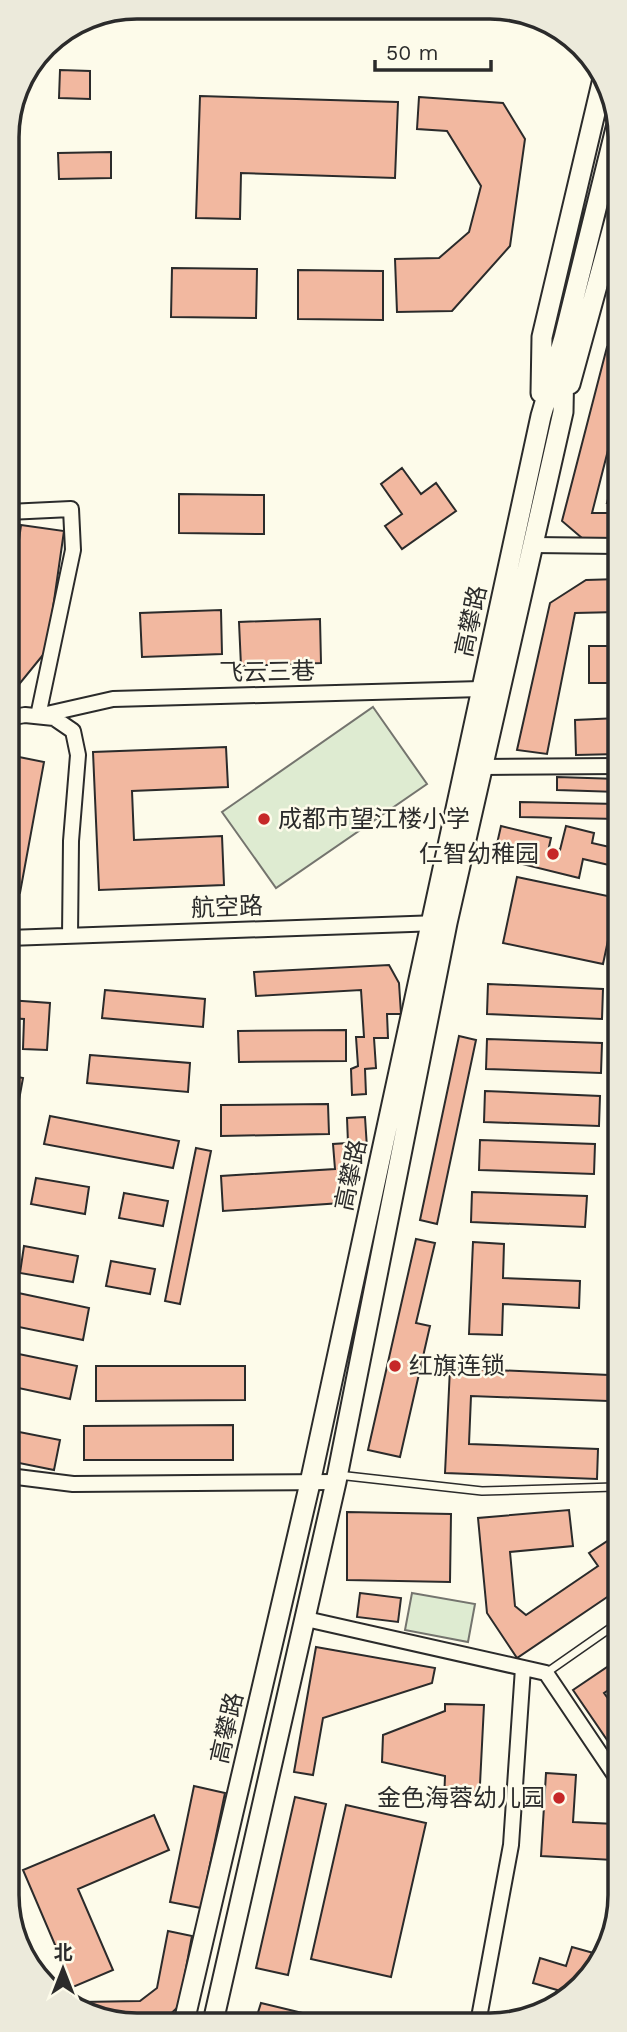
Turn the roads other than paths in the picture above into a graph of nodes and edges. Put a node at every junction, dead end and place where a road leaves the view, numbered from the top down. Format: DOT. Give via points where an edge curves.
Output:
graph roads {
  1 [pos="599,94"];
  2 [pos="608,160"];
  3 [pos="608,246"];
  4 [pos="564,338"];
  5 [pos="563,412"];
  6 [pos="541,416"];
  7 [pos="20,511"];
  8 [pos="534,545"];
  9 [pos="608,546"];
  10 [pos="490,692"];
  11 [pos="38,716"];
  12 [pos="20,717"];
  13 [pos="608,766"];
  14 [pos="483,767"];
  15 [pos="439,923"];
  16 [pos="70,936"];
  17 [pos="20,938"];
  18 [pos="19,1477"];
  19 [pos="337,1479"];
  20 [pos="310,1483"];
  21 [pos="607,1487"];
  22 [pos="306,1619"];
  23 [pos="607,1630"];
  24 [pos="523,1668"];
  25 [pos="546,1673"];
  26 [pos="607,1764"];
  27 [pos="186,2013"];
  28 [pos="215,2013"];
  29 [pos="480,2013"];
  1 -- 6 [label="main road" via="542,337"];
  2 -- 4 [label="main road, 高攀路"];
  3 -- 5 [label="main road"];
  4 -- 5 [label="main road, 高攀路"];
  4 -- 6 [label="main road, 高攀路"];
  5 -- 8 [label="main road, 高攀路"];
  6 -- 10 [label="main road, 高攀路"];
  7 -- 11 [label="street" via="71,509 73,550"];
  8 -- 9 [label="street"];
  8 -- 10 [label="main road, 高攀路"];
  10 -- 11 [label="street, 飞云三巷" via="114,699"];
  10 -- 14 [label="main road, 高攀路"];
  10 -- 15 [label="main road, 高攀路"];
  11 -- 12 [label="street, 飞云三巷"];
  11 -- 16 [label="street" via="54,718 73,731 78,755"];
  13 -- 14 [label="street"];
  14 -- 15 [label="main road, 高攀路"];
  15 -- 16 [label="street, 航空路"];
  15 -- 19 [label="main road, 高攀路"];
  15 -- 20 [label="main road, 高攀路"];
  16 -- 17 [label="street, 航空路"];
  18 -- 20 [label="street" via="74,1484"];
  19 -- 20 [label="street"];
  19 -- 21 [label="lane" via="482,1491"];
  19 -- 22 [label="main road, 高攀路"];
  20 -- 27 [label="main road, 高攀路"];
  22 -- 24 [label="street"];
  22 -- 28 [label="main road, 高攀路"];
  23 -- 25 [label="lane"];
  24 -- 25 [label="street"];
  24 -- 29 [label="street" via="511,1845"];
  25 -- 26 [label="street"];
}
